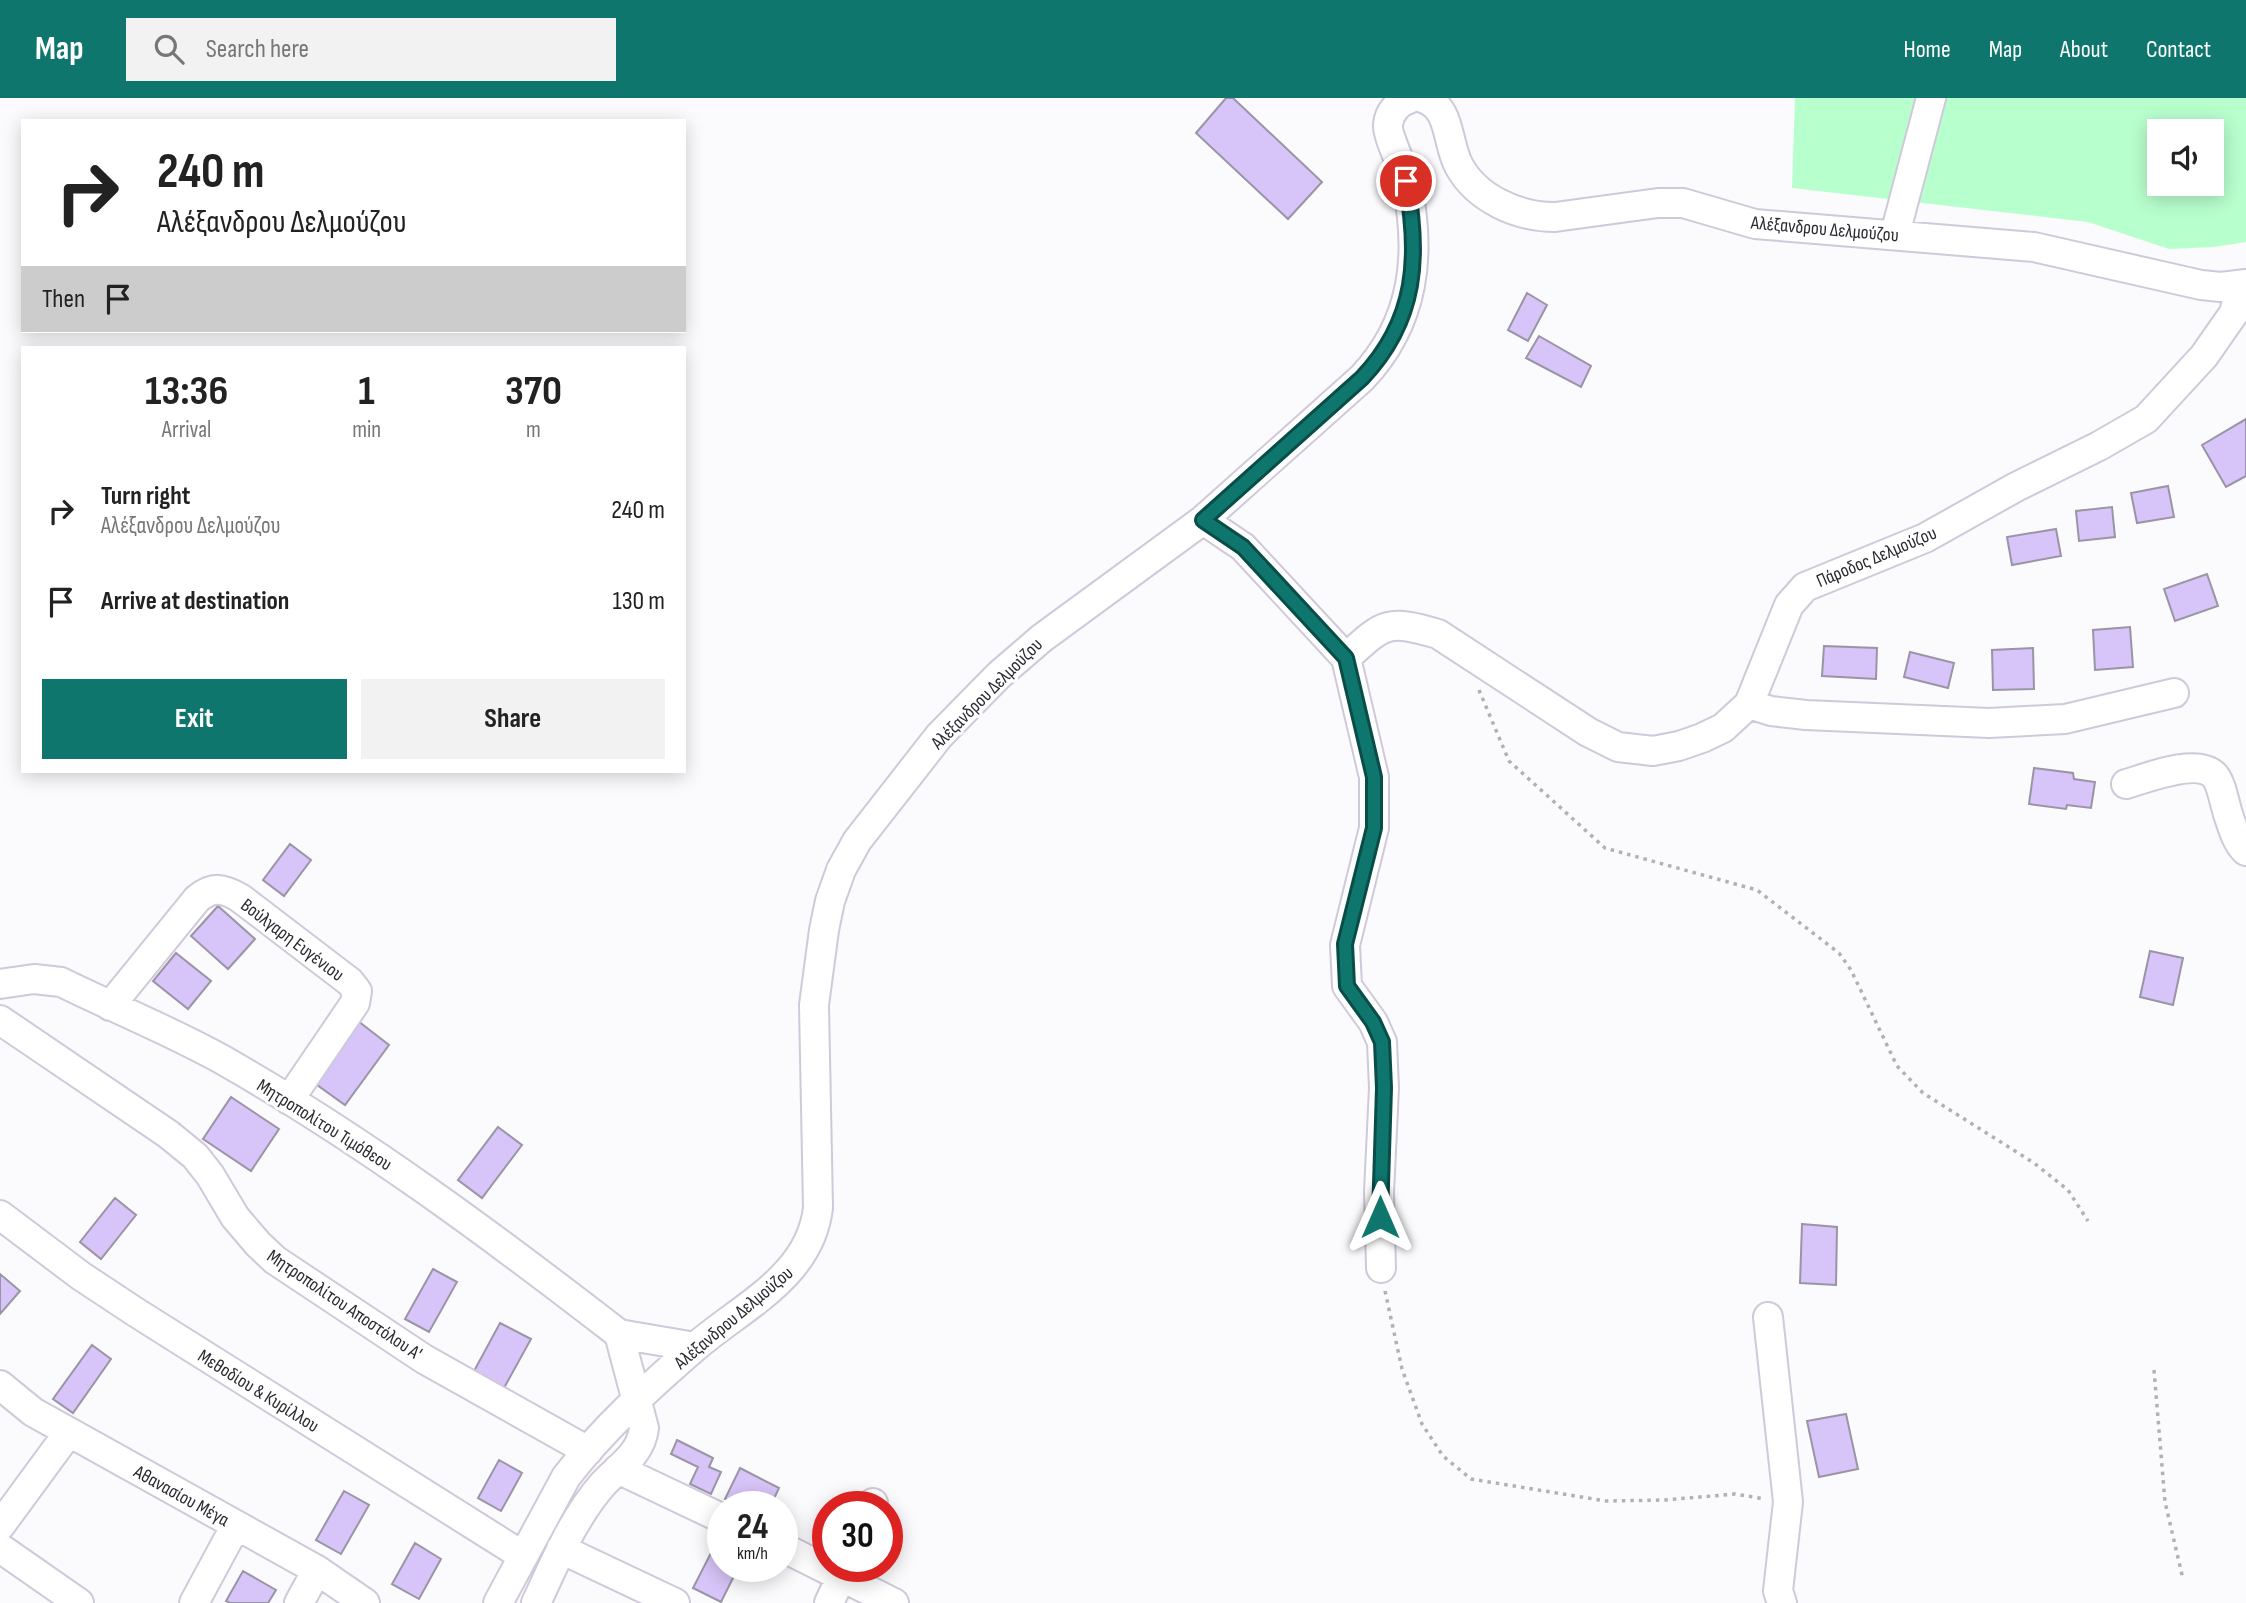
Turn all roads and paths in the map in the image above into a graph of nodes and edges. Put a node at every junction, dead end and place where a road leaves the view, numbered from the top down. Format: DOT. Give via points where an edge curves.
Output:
graph roads {
  1 [pos="1411,98"];
  2 [pos="1423,98"];
  3 [pos="1931,98"];
  4 [pos="1895,234"];
  5 [pos="2244,284"];
  6 [pos="1203,520"];
  7 [pos="1346,658"];
  8 [pos="1478,687"];
  9 [pos="2174,693"];
  10 [pos="1749,705"];
  11 [pos="2126,784"];
  12 [pos="2246,851"];
  13 [pos="0,984"];
  14 [pos="110,1006"];
  15 [pos="0,1020"];
  16 [pos="289,1100"];
  17 [pos="0,1215"];
  18 [pos="2088,1221"];
  19 [pos="1381,1268"];
  20 [pos="1768,1318"];
  21 [pos="619,1334"];
  22 [pos="695,1347"];
  23 [pos="2154,1370"];
  24 [pos="0,1385"];
  25 [pos="636,1401"];
  26 [pos="69,1432"];
  27 [pos="588,1451"];
  28 [pos="618,1469"];
  29 [pos="1788,1502"];
  30 [pos="707,1511"];
  31 [pos="0,1525"];
  32 [pos="236,1525"];
  33 [pos="0,1548"];
  34 [pos="561,1549"];
  35 [pos="523,1556"];
  36 [pos="317,1570"];
  37 [pos="2182,1578"];
  38 [pos="839,1582"];
  39 [pos="861,1582"];
  40 [pos="79,1603"];
  41 [pos="194,1603"];
  42 [pos="299,1603"];
  43 [pos="365,1603"];
  44 [pos="498,1603"];
  45 [pos="536,1603"];
  46 [pos="675,1603"];
  47 [pos="829,1603"];
  48 [pos="894,1603"];
  49 [pos="1782,1603"];
  1 -- 6 [label="street, Αλέξανδρου Δελμούζου" via="1395,107 1388,124 1406,181 1414,245 1411,285 1390,343 1362,378"];
  2 -- 4 [label="street, Αλέξανδρου Δελμούζου" via="1444,114 1454,154 1468,178 1492,199 1525,214 1555,217 1670,202 1755,224"];
  3 -- 4 [label="street"];
  4 -- 5 [label="street, Αλέξανδρου Δελμούζου" via="2034,247 2201,285"];
  5 -- 10 [label="street, Πάροδος Δελμούζου" via="2234,313 2204,356 2146,419 1925,538 1805,587 1789,605"];
  6 -- 7 [label="street" via="1243,547"];
  6 -- 22 [label="street, Αλέξανδρου Δελμούζου" via="999,675 939,736 857,841 830,901 814,1005 818,1208 814,1229 781,1281"];
  7 -- 10 [label="street" via="1368,637 1390,625 1438,634 1618,747 1653,751 1679,746 1723,727"];
  7 -- 19 [label="street" via="1374,777 1374,828 1345,944 1347,986 1382,1042"];
  8 -- 18 [label="path" via="1509,761 1605,848 1758,890 1839,953 1897,1066 1923,1093 2068,1190"];
  9 -- 10 [label="street" via="2065,719 1989,723 1806,715"];
  11 -- 12 [label="street" via="2191,767 2204,768 2216,777 2231,824"];
  13 -- 14 [label="street, Μητροπολίτου Τιμόθεου" via="48,979"];
  14 -- 16 [label="street, Μητροπολίτου Τιμόθεου" via="212,1055"];
  14 -- 16 [label="street, Βούλγαρη Ευγένιου" via="197,899 211,889 228,890 357,991 355,1003"];
  15 -- 27 [label="street, Μητροπολίτου Αποστόλου Α'" via="195,1156 235,1217 275,1260 424,1359"];
  16 -- 21 [label="street, Μητροπολίτου Τιμόθεου" via="407,1175"];
  17 -- 35 [label="street, Μεθοδίου & Κυρίλλου" via="137,1313"];
  19 -- 29 [label="path" via="1402,1369 1422,1424 1443,1456 1471,1479 1606,1501 1735,1494"];
  20 -- 29 [label="street"];
  21 -- 22 [label="street"];
  21 -- 25 [label="street"];
  22 -- 25 [label="street, Αλέξανδρου Δελμούζου"];
  23 -- 37 [label="path" via="2165,1502"];
  24 -- 26 [label="street, Αθανασίου Μέγα" via="33,1412"];
  25 -- 27 [label="street, Αλέξανδρου Δελμούζου"];
  25 -- 28 [label="street" via="644,1431 634,1455"];
  26 -- 31 [label="street"];
  26 -- 32 [label="street, Αθανασίου Μέγα"];
  27 -- 35 [label="street, Αλέξανδρου Δελμούζου" via="566,1477"];
  28 -- 30 [label="street"];
  28 -- 34 [label="street" via="592,1498"];
  29 -- 49 [label="street" via="1778,1591"];
  32 -- 36 [label="street, Αθανασίου Μέγα"];
  32 -- 41 [label="street"];
  33 -- 40 [label="street"];
  34 -- 45 [label="street"];
  34 -- 46 [label="street"];
  35 -- 44 [label="street, Αλέξανδρου Δελμούζου"];
  36 -- 42 [label="street"];
  36 -- 43 [label="street, Αθανασίου Μέγα"];
  38 -- 47 [label="street"];
  39 -- 48 [label="street"];
}
